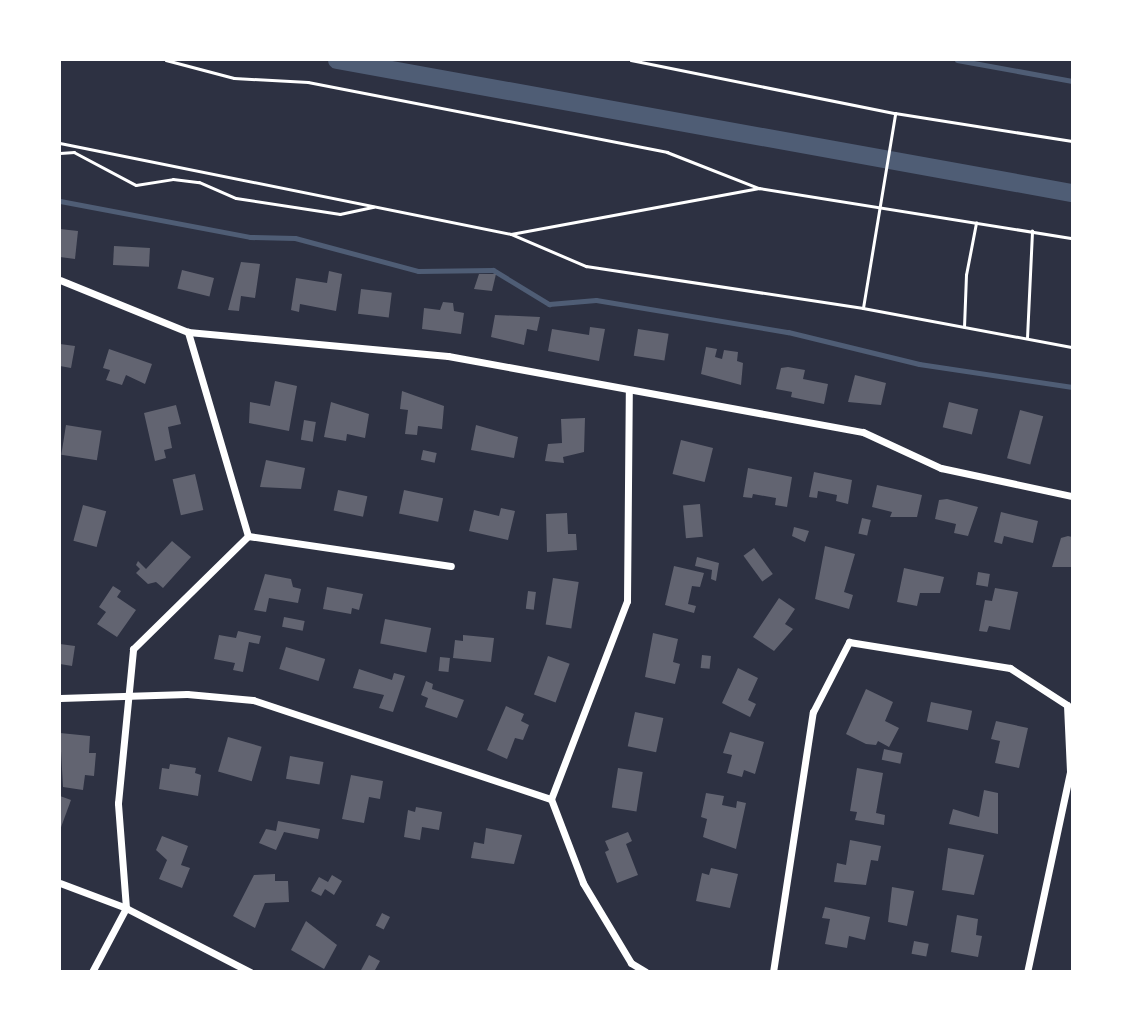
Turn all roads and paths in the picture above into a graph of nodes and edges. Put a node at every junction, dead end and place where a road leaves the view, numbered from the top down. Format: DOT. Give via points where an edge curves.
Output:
graph roads {
  1 [pos="166,60"];
  2 [pos="631,60"];
  3 [pos="895,113"];
  4 [pos="1073,141"];
  5 [pos="60,143"];
  6 [pos="60,153"];
  7 [pos="759,188"];
  8 [pos="373,207"];
  9 [pos="881,208"];
  10 [pos="976,223"];
  11 [pos="1032,231"];
  12 [pos="511,234"];
  13 [pos="1073,238"];
  14 [pos="60,280"];
  15 [pos="863,307"];
  16 [pos="964,327"];
  17 [pos="188,332"];
  18 [pos="1027,338"];
  19 [pos="1073,347"];
  20 [pos="629,392"];
  21 [pos="1073,496"];
  22 [pos="248,536"];
  23 [pos="451,566"];
  24 [pos="60,698"];
  25 [pos="128,698"];
  26 [pos="551,799"];
  27 [pos="60,883"];
  28 [pos="125,908"];
  29 [pos="92,971"];
  30 [pos="250,971"];
  31 [pos="646,971"];
  32 [pos="772,971"];
  33 [pos="1027,971"];
  1 -- 7 [label="path" via="234,78 309,82 667,152"];
  2 -- 3 [label="path"];
  3 -- 4 [label="path"];
  3 -- 9 [label="path"];
  5 -- 8 [label="path"];
  6 -- 8 [label="path" via="75,152 136,185 173,179 199,182 236,198 340,214"];
  7 -- 9 [label="path"];
  7 -- 12 [label="path"];
  8 -- 12 [label="path"];
  9 -- 10 [label="path"];
  9 -- 15 [label="path"];
  10 -- 11 [label="path"];
  10 -- 16 [label="path" via="966,275"];
  11 -- 13 [label="path"];
  11 -- 18 [label="path"];
  12 -- 15 [label="path" via="586,265"];
  14 -- 17 [label="street"];
  15 -- 16 [label="path"];
  16 -- 18 [label="path"];
  17 -- 20 [label="street" via="448,356"];
  17 -- 22 [label="street"];
  18 -- 19 [label="path"];
  20 -- 21 [label="street" via="863,432 941,468"];
  20 -- 26 [label="street" via="627,601"];
  22 -- 23 [label="street"];
  22 -- 25 [label="street" via="133,649"];
  24 -- 25 [label="street"];
  25 -- 26 [label="street" via="187,694 253,700"];
  25 -- 28 [label="street" via="118,803"];
  26 -- 31 [label="street" via="583,883 631,963"];
  27 -- 28 [label="street"];
  28 -- 29 [label="street"];
  28 -- 30 [label="street"];
  32 -- 33 [label="street" via="813,712 849,642 1010,668 1067,705 1070,772"];
}
